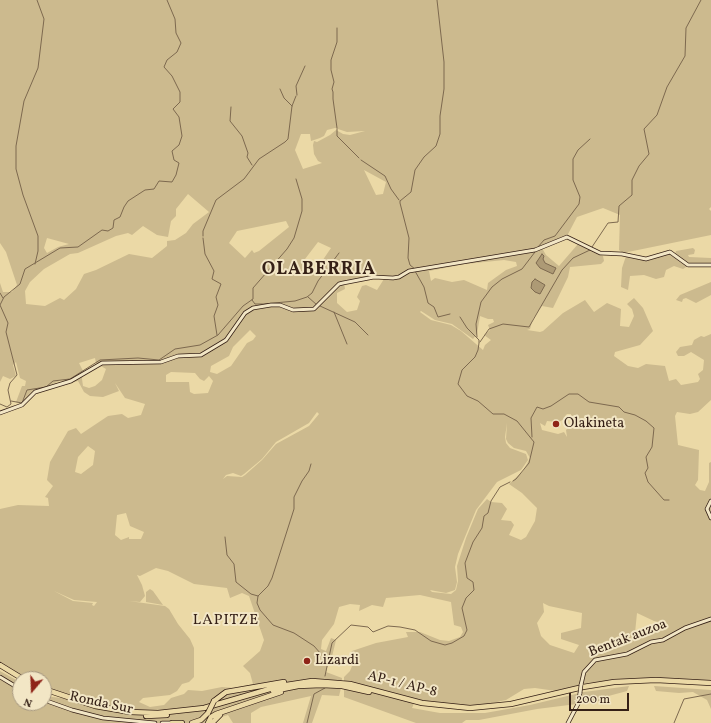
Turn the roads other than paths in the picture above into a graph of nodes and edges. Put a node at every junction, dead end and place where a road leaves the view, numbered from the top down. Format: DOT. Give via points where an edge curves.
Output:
graph roads {
  1 [pos="711,265"];
  2 [pos="0,413"];
  3 [pos="711,501"];
  4 [pos="711,518"];
  5 [pos="711,619"];
  6 [pos="0,665"];
  7 [pos="0,669"];
  8 [pos="12,672"];
  9 [pos="12,676"];
  10 [pos="0,677"];
  11 [pos="310,682"];
  12 [pos="12,684"];
  13 [pos="315,684"];
  14 [pos="711,684"];
  15 [pos="52,692"];
  16 [pos="52,696"];
  17 [pos="52,703"];
  18 [pos="228,710"];
  19 [pos="207,715"];
  20 [pos="155,723"];
  21 [pos="162,723"];
  22 [pos="173,723"];
  23 [pos="182,723"];
  24 [pos="192,723"];
  25 [pos="204,723"];
  26 [pos="212,723"];
  27 [pos="568,723"];
  1 -- 2 [label="street" via="688,265 670,252 646,259 600,253 567,237 528,251 409,271 400,277 374,277 343,283 314,309 293,310 280,306 253,308 244,313 226,340 201,355 178,356 161,362 102,364 71,381 35,392 22,405"];
  3 -- 4 [label="street" via="707,509"];
  5 -- 27 [label="street, Bentak auzoa, bridge" via="627,654 595,660 584,672 578,704"];
  6 -- 8 [label="highway"];
  7 -- 9 [label="highway"];
  10 -- 12 [label="street"];
  11 -- 14 [label="highway, AP-1 / AP-8" via="350,684 422,703 466,708 511,704 578,688 619,682 656,680"];
  11 -- 15 [label="highway, AP-1 / AP-8" via="280,686 213,706 158,713 100,707"];
  11 -- 19 [label="highway, bridge" via="297,681 230,691 214,701"];
  13 -- 14 [label="highway, AP-1 / AP-8" via="349,687 425,707 470,711 512,707 614,685"];
  13 -- 16 [label="highway, AP-1 / AP-8" via="278,690 209,710 158,716 103,711"];
  13 -- 18 [label="highway" via="283,691"];
  17 -- 20 [label="street, Ronda Sur" via="103,718"];
  18 -- 25 [label="highway" via="212,716"];
  18 -- 26 [label="highway"];
  19 -- 24 [label="highway"];
  19 -- 25 [label="highway"];
  21 -- 22 [label="street"];
  22 -- 23 [label="highway"];
}
